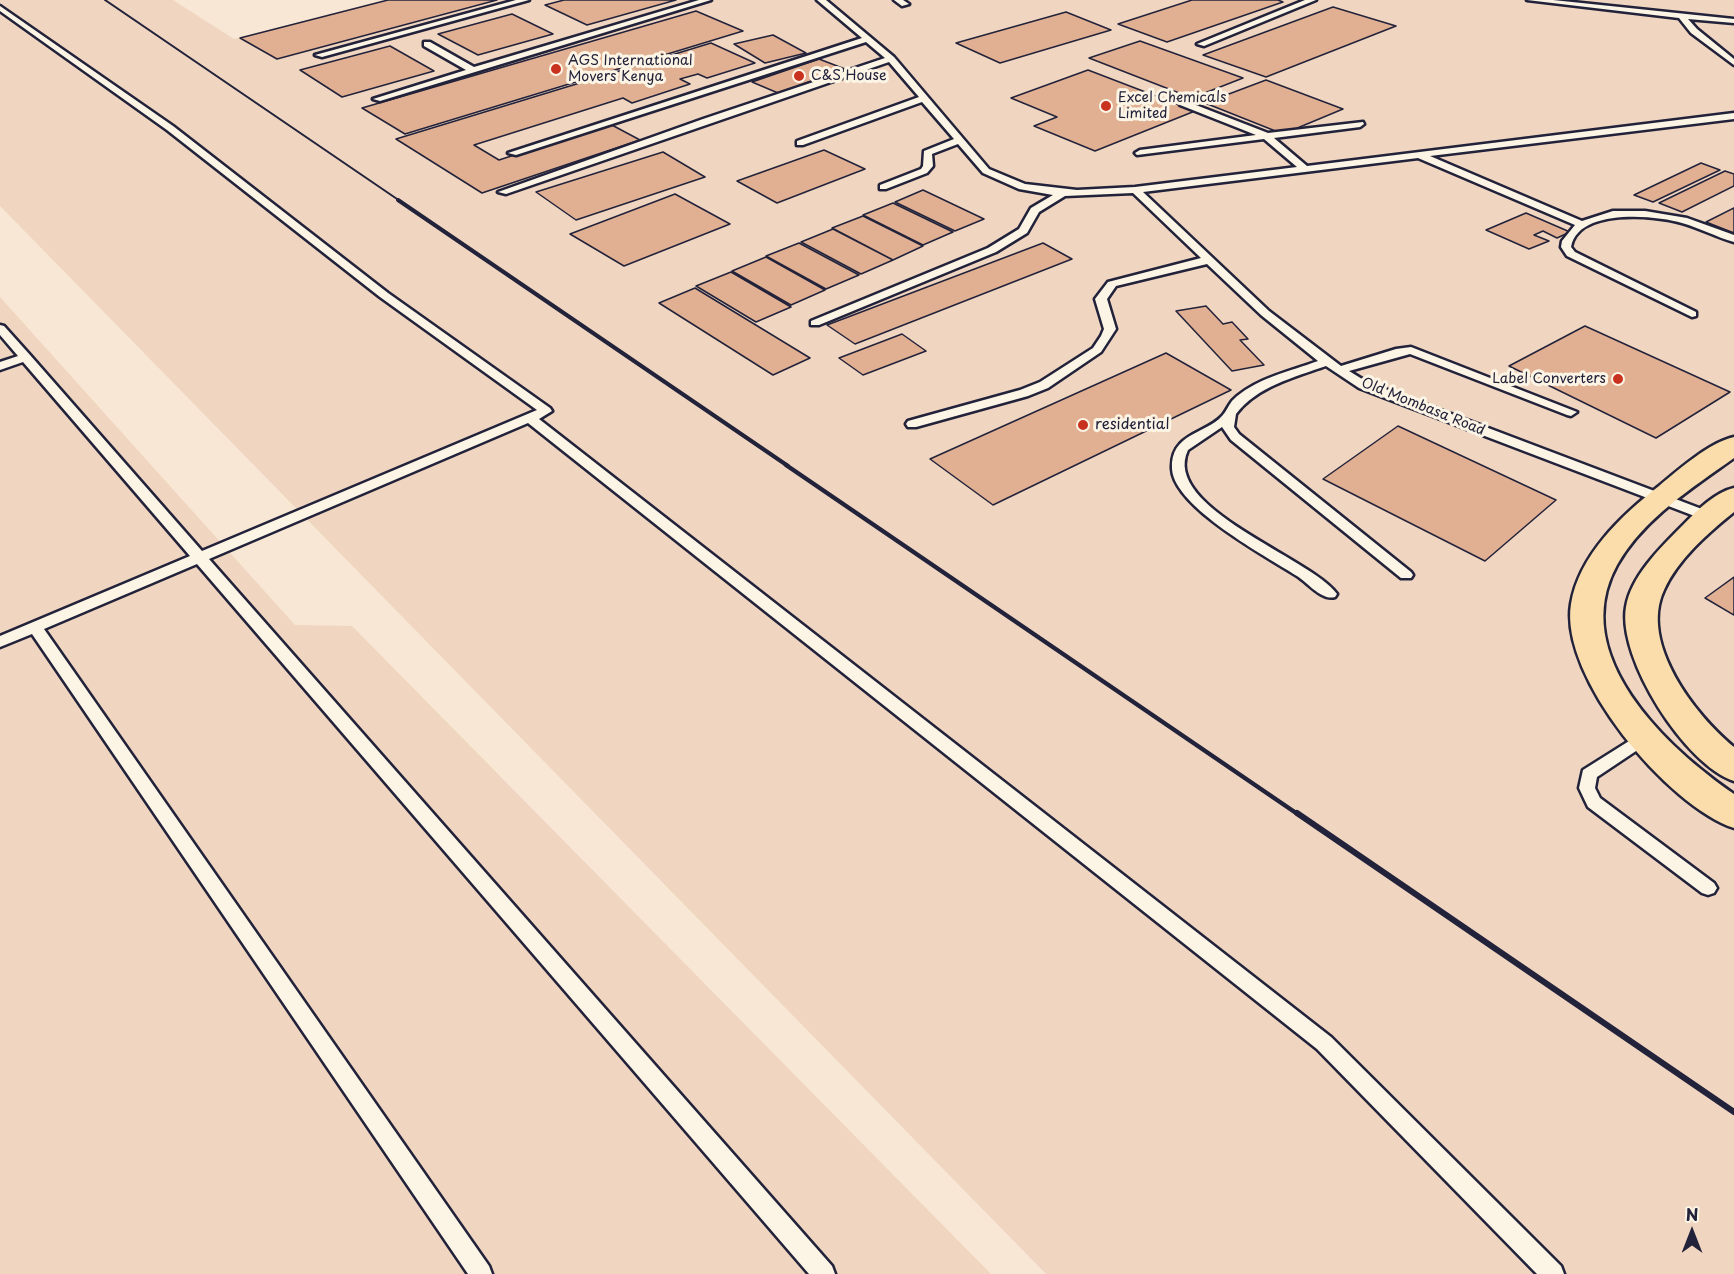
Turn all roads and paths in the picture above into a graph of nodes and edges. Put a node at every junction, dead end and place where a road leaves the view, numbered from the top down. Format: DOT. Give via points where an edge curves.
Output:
graph roads {
  1 [pos="521,0"];
  2 [pos="707,0"];
  3 [pos="821,0"];
  4 [pos="1312,0"];
  5 [pos="1531,0"];
  6 [pos="0,8"];
  7 [pos="1681,15"];
  8 [pos="1734,21"];
  9 [pos="868,39"];
  10 [pos="427,44"];
  11 [pos="1201,44"];
  12 [pos="319,55"];
  13 [pos="891,59"];
  14 [pos="1734,63"];
  15 [pos="472,70"];
  16 [pos="924,98"];
  17 [pos="377,99"];
  18 [pos="1183,103"];
  19 [pos="1731,118"];
  20 [pos="1360,124"];
  21 [pos="1266,136"];
  22 [pos="960,140"];
  23 [pos="800,143"];
  24 [pos="513,153"];
  25 [pos="1140,153"];
  26 [pos="1419,155"];
  27 [pos="1305,169"];
  28 [pos="883,187"];
  29 [pos="1135,190"];
  30 [pos="503,192"];
  31 [pos="1061,194"];
  32 [pos="1581,224"];
  33 [pos="1734,240"];
  34 [pos="1208,260"];
  35 [pos="1692,314"];
  36 [pos="815,323"];
  37 [pos="0,328"];
  38 [pos="26,357"];
  39 [pos="1327,362"];
  40 [pos="0,366"];
  41 [pos="1340,370"];
  42 [pos="1571,412"];
  43 [pos="530,418"];
  44 [pos="1228,418"];
  45 [pos="912,424"];
  46 [pos="1734,445"];
  47 [pos="1670,492"];
  48 [pos="1724,505"];
  49 [pos="200,557"];
  50 [pos="1406,575"];
  51 [pos="1330,594"];
  52 [pos="35,627"];
  53 [pos="0,642"];
  54 [pos="1645,737"];
  55 [pos="1734,767"];
  56 [pos="1734,813"];
  57 [pos="1708,888"];
  58 [pos="481,1274"];
  59 [pos="824,1274"];
  60 [pos="1553,1274"];
  1 -- 12 [label="lane"];
  2 -- 15 [label="lane"];
  3 -- 9 [label="lane"];
  4 -- 11 [label="lane"];
  5 -- 7 [label="lane"];
  6 -- 43 [label="lane" via="170,128 384,296 546,411"];
  7 -- 8 [label="lane"];
  7 -- 14 [label="lane" via="1694,31"];
  9 -- 13 [label="lane"];
  9 -- 24 [label="lane"];
  10 -- 15 [label="lane"];
  13 -- 16 [label="lane"];
  13 -- 30 [label="lane"];
  15 -- 17 [label="lane"];
  16 -- 22 [label="lane"];
  16 -- 23 [label="lane"];
  18 -- 21 [label="lane"];
  19 -- 26 [label="lane"];
  20 -- 21 [label="lane"];
  21 -- 25 [label="lane"];
  21 -- 27 [label="lane"];
  22 -- 28 [label="lane" via="927,153 928,166 924,171"];
  22 -- 31 [label="lane" via="986,171 1005,182"];
  26 -- 27 [label="lane"];
  26 -- 32 [label="lane"];
  27 -- 29 [label="lane"];
  29 -- 31 [label="lane"];
  29 -- 34 [label="lane, Old Mombasa Road"];
  31 -- 36 [label="lane" via="1035,210 1023,231 992,250"];
  32 -- 33 [label="lane" via="1613,214 1645,214 1683,220"];
  32 -- 35 [label="lane" via="1566,247 1571,254"];
  34 -- 39 [label="lane, Old Mombasa Road" via="1265,313"];
  34 -- 45 [label="lane" via="1112,284 1101,299 1110,329 1107,337 1096,350 1044,385"];
  37 -- 38 [label="lane"];
  38 -- 40 [label="lane"];
  38 -- 49 [label="lane"];
  39 -- 41 [label="lane, Old Mombasa Road"];
  39 -- 44 [label="lane" via="1255,390 1238,400"];
  41 -- 42 [label="lane" via="1411,350"];
  41 -- 47 [label="lane, Old Mombasa Road" via="1395,399"];
  43 -- 49 [label="lane"];
  43 -- 60 [label="lane" via="1324,1043"];
  44 -- 50 [label="lane" via="1227,426 1234,437"];
  44 -- 51 [label="lane" via="1184,447 1178,469 1184,486 1228,526"];
  46 -- 47 [label="main road"];
  47 -- 48 [label="lane, Old Mombasa Road"];
  47 -- 54 [label="main road" via="1604,560 1592,583 1585,613 1600,669"];
  48 -- 55 [label="main road, Old Mombasa Road" via="1662,568 1646,595 1641,615 1648,656 1666,692 1693,727"];
  49 -- 52 [label="lane"];
  49 -- 59 [label="lane"];
  52 -- 53 [label="lane"];
  52 -- 58 [label="lane"];
  54 -- 56 [label="main road" via="1678,771"];
  54 -- 57 [label="lane" via="1589,774 1587,788 1594,801"];
}
